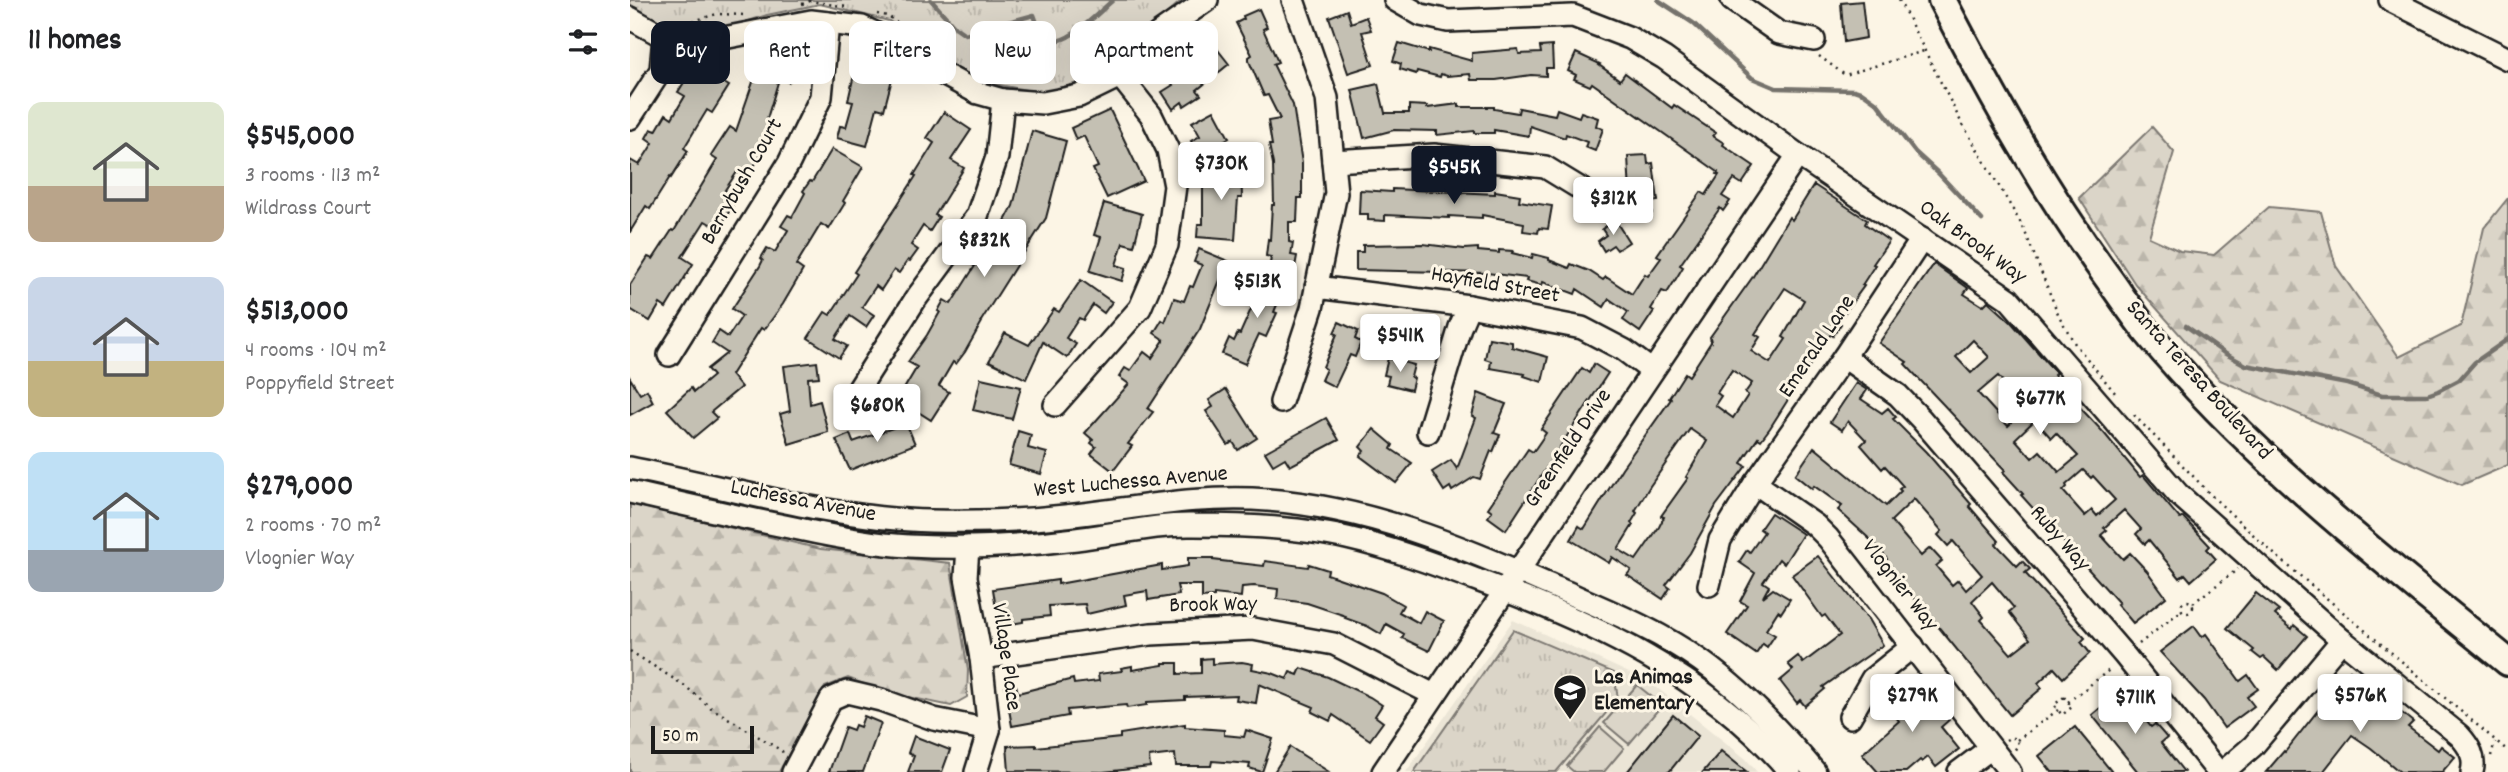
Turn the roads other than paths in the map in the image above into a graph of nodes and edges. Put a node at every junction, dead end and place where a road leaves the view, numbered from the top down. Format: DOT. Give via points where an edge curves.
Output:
graph roads {
  1 [pos="1207,0"];
  2 [pos="1293,0"];
  3 [pos="1395,0"];
  4 [pos="1732,0"];
  5 [pos="1942,0"];
  6 [pos="2390,0"];
  7 [pos="630,18"];
  8 [pos="1177,21"];
  9 [pos="835,24"];
  10 [pos="651,30"];
  11 [pos="1814,40"];
  12 [pos="2508,60"];
  13 [pos="652,84"];
  14 [pos="822,84"];
  15 [pos="1104,84"];
  16 [pos="1126,84"];
  17 [pos="1003,100"];
  18 [pos="630,118"];
  19 [pos="1798,155"];
  20 [pos="1333,161"];
  21 [pos="1591,195"];
  22 [pos="1922,239"];
  23 [pos="1316,287"];
  24 [pos="1469,306"];
  25 [pos="669,355"];
  26 [pos="1844,358"];
  27 [pos="1652,371"];
  28 [pos="856,393"];
  29 [pos="1281,401"];
  30 [pos="1055,405"];
  31 [pos="1427,432"];
  32 [pos="630,468"];
  33 [pos="1755,483"];
  34 [pos="630,492"];
  35 [pos="968,547"];
  36 [pos="1518,571"];
  37 [pos="1709,585"];
  38 [pos="1505,590"];
  39 [pos="2342,640"];
  40 [pos="1913,646"];
  41 [pos="981,658"];
  42 [pos="2508,662"];
  43 [pos="1434,695"];
  44 [pos="1850,717"];
  45 [pos="989,730"];
  46 [pos="2002,758"];
  47 [pos="2479,765"];
  48 [pos="788,766"];
  49 [pos="976,772"];
  50 [pos="1382,772"];
  51 [pos="1790,772"];
  52 [pos="1815,772"];
  53 [pos="1959,772"];
  54 [pos="2221,772"];
  1 -- 8 [label="street"];
  2 -- 20 [label="street" via="1327,98"];
  3 -- 19 [label="street, Oak Brook Way" via="1421,15 1448,21 1573,16 1594,23 1664,58"];
  4 -- 11 [label="street" via="1779,33"];
  5 -- 42 [label="main road, Santa Teresa Boulevard" via="1997,107 2062,211 2148,332 2273,464"];
  6 -- 12 [label="street"];
  7 -- 10 [label="street"];
  9 -- 17 [label="street" via="862,27 966,88"];
  13 -- 18 [label="street"];
  14 -- 25 [label="street, Berrybush Court" via="821,97 789,163"];
  15 -- 17 [label="street" via="1079,96 1043,103"];
  16 -- 30 [label="street" via="1151,115 1168,150 1175,186 1167,245 1140,308"];
  17 -- 28 [label="street" via="998,157 977,216 915,300"];
  19 -- 22 [label="street, Oak Brook Way"];
  19 -- 27 [label="street, Greenfield Drive"];
  20 -- 21 [label="street" via="1434,155 1545,167"];
  20 -- 23 [label="street" via="1336,192"];
  22 -- 26 [label="street, Emerald Lane"];
  22 -- 39 [label="street, Oak Brook Way" via="2009,299 2178,494"];
  23 -- 24 [label="street, Hayfield Street"];
  23 -- 29 [label="street"];
  24 -- 27 [label="street, Hayfield Street" via="1582,328"];
  24 -- 31 [label="street"];
  26 -- 33 [label="street, Emerald Lane"];
  26 -- 54 [label="street, Ruby Way" via="1898,395 1922,419"];
  27 -- 36 [label="street, Greenfield Drive"];
  32 -- 36 [label="street, West Luchessa Avenue" via="842,512 927,521 1063,516 1192,499 1268,500 1395,523"];
  33 -- 37 [label="street, Emerald Lane" via="1720,540"];
  33 -- 40 [label="street, Vlognier Way" via="1828,538"];
  34 -- 35 [label="street, Luchessa Avenue" via="862,542"];
  35 -- 38 [label="street, West Luchessa Avenue" via="1055,542 1190,524 1269,528 1346,538"];
  35 -- 41 [label="street, Village Place" via="966,577"];
  36 -- 38 [label="street, Greenfield Drive"];
  36 -- 52 [label="street, West Luchessa Avenue" via="1664,638 1700,660 1758,709"];
  38 -- 43 [label="street, Greenfield Drive"];
  38 -- 51 [label="street, West Luchessa Avenue" via="1599,630 1674,672 1745,726"];
  39 -- 47 [label="street, Oak Brook Way" via="2459,735"];
  39 -- 54 [label="street" via="2253,746"];
  40 -- 44 [label="street" via="1871,679"];
  40 -- 46 [label="street, Vlognier Way"];
  41 -- 43 [label="street, Brook Way" via="1151,634 1253,628 1334,644"];
  41 -- 45 [label="street, Village Place"];
  43 -- 50 [label="street, Greenfield Drive"];
  45 -- 48 [label="street" via="934,719 847,692 831,699"];
  45 -- 49 [label="street, Village Place"];
  46 -- 53 [label="street"];
}
